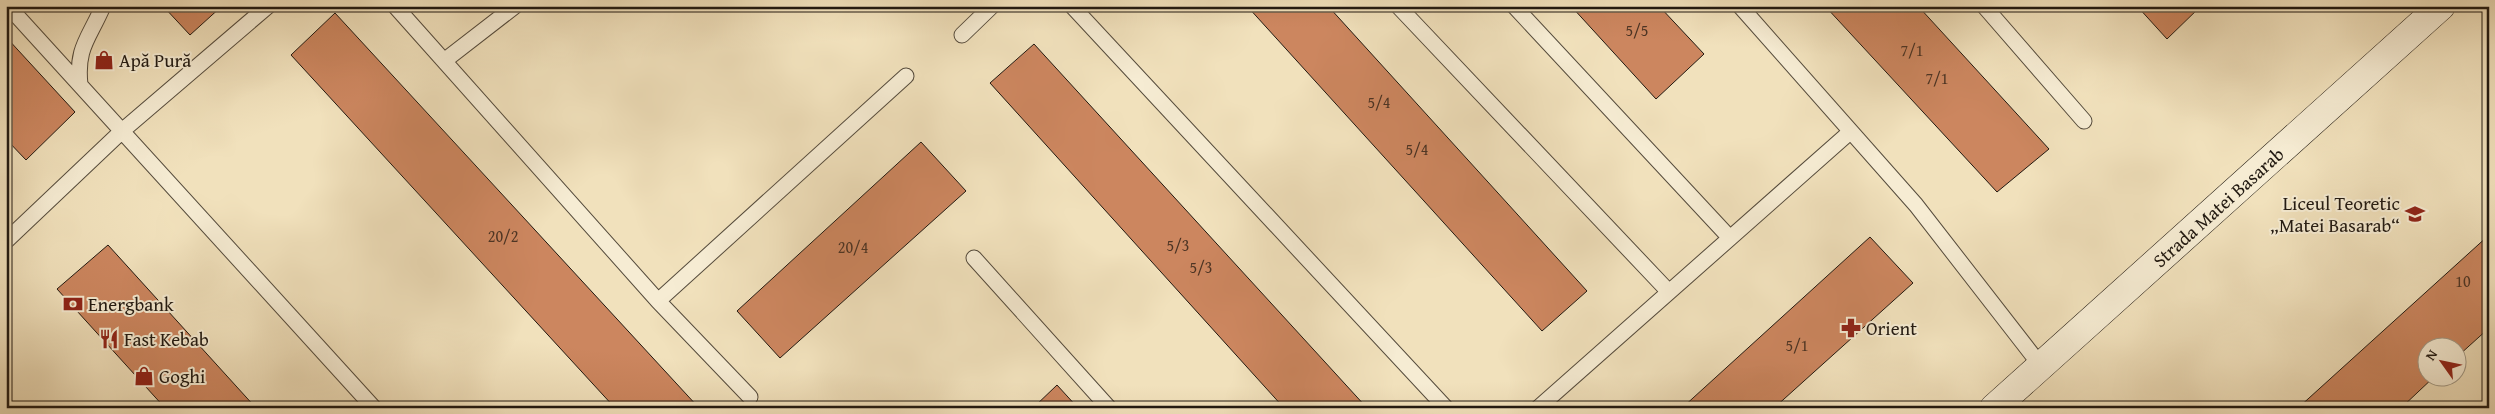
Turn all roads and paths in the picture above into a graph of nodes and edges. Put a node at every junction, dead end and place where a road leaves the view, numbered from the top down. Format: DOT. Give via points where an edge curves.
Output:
graph roads {
  1 [pos="8,6"];
  2 [pos="103,6"];
  3 [pos="268,6"];
  4 [pos="395,6"];
  5 [pos="515,6"];
  6 [pos="992,6"];
  7 [pos="1072,6"];
  8 [pos="1398,6"];
  9 [pos="1514,6"];
  10 [pos="1740,6"];
  11 [pos="1984,6"];
  12 [pos="2441,6"];
  13 [pos="962,35"];
  14 [pos="444,61"];
  15 [pos="906,76"];
  16 [pos="80,85"];
  17 [pos="2084,121"];
  18 [pos="122,131"];
  19 [pos="1850,132"];
  20 [pos="1730,238"];
  21 [pos="6,241"];
  22 [pos="974,258"];
  23 [pos="1669,292"];
  24 [pos="658,301"];
  25 [pos="2041,366"];
  26 [pos="750,397"];
  27 [pos="374,408"];
  28 [pos="1109,408"];
  29 [pos="1446,408"];
  30 [pos="1538,408"];
  31 [pos="1994,408"];
  1 -- 16 [label="lane"];
  2 -- 16 [label="lane" via="84,44 78,65"];
  3 -- 18 [label="lane"];
  4 -- 14 [label="lane"];
  5 -- 14 [label="lane"];
  6 -- 13 [label="lane"];
  7 -- 29 [label="lane"];
  8 -- 23 [label="lane"];
  9 -- 20 [label="lane"];
  10 -- 19 [label="lane"];
  11 -- 17 [label="lane"];
  12 -- 25 [label="street, Strada Matei Basarab"];
  14 -- 24 [label="lane"];
  15 -- 24 [label="lane"];
  16 -- 18 [label="lane"];
  18 -- 21 [label="lane"];
  18 -- 27 [label="lane"];
  19 -- 20 [label="lane"];
  19 -- 25 [label="lane" via="1916,205"];
  20 -- 23 [label="lane"];
  22 -- 28 [label="lane"];
  23 -- 30 [label="lane"];
  24 -- 26 [label="lane"];
  25 -- 31 [label="street, Strada Matei Basarab"];
}
